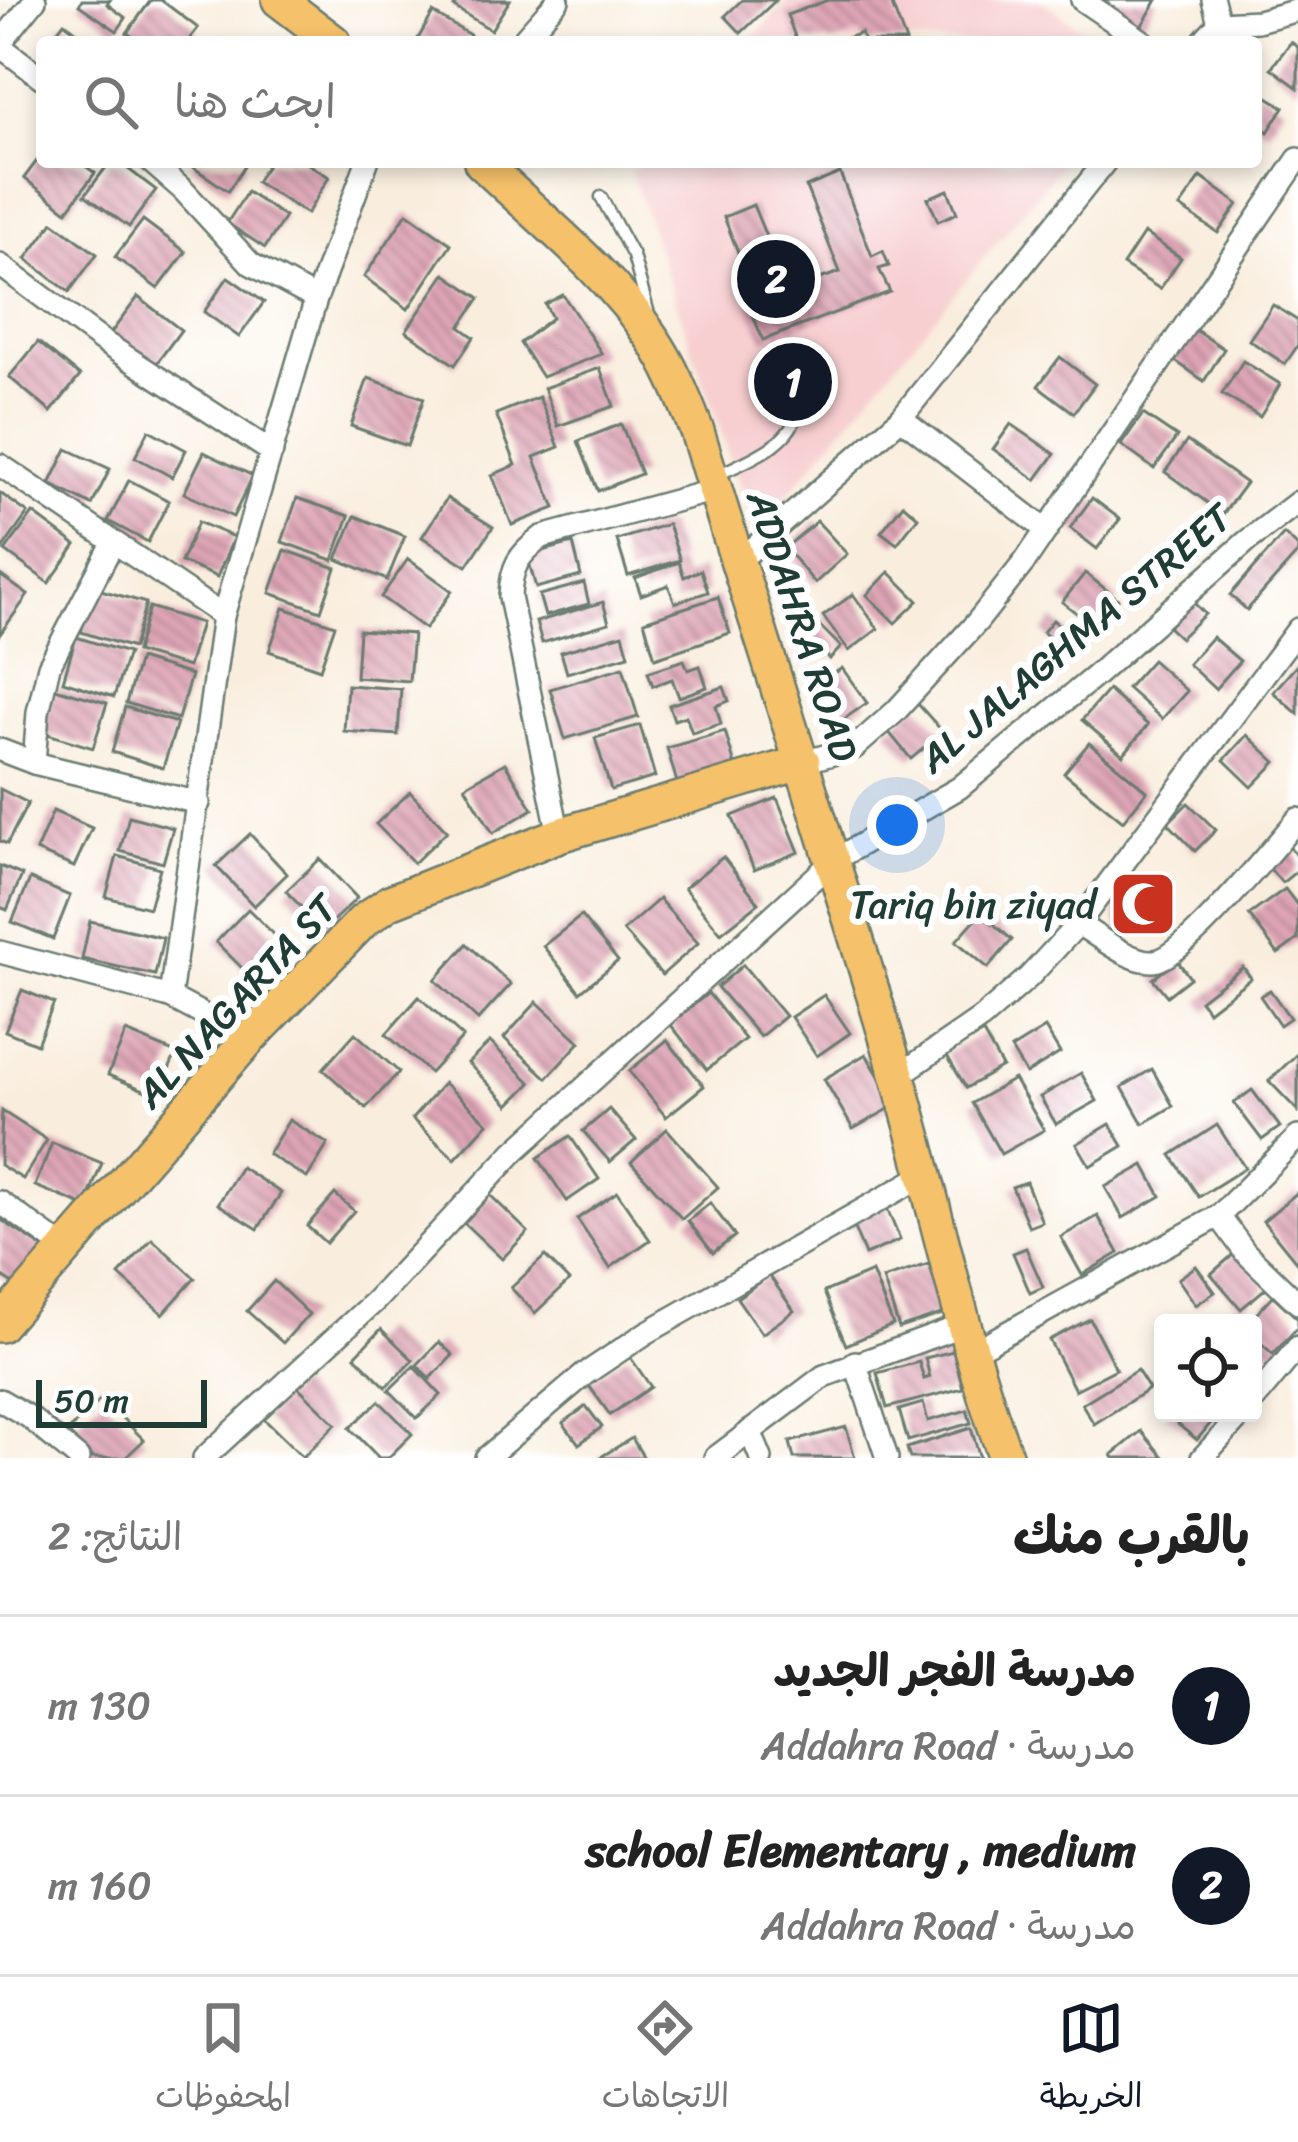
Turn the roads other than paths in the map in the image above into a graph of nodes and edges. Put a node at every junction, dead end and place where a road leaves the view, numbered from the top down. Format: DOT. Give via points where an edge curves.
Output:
graph roads {
  1 [pos="35,0"];
  2 [pos="279,0"];
  3 [pos="558,0"];
  4 [pos="1082,0"];
  5 [pos="1213,0"];
  6 [pos="1298,10"];
  7 [pos="1219,23"];
  8 [pos="326,36"];
  9 [pos="525,36"];
  10 [pos="1135,36"];
  11 [pos="1207,36"];
  12 [pos="0,45"];
  13 [pos="36,73"];
  14 [pos="1298,159"];
  15 [pos="158,168"];
  16 [pos="365,168"];
  17 [pos="488,168"];
  18 [pos="1100,168"];
  19 [pos="601,197"];
  20 [pos="0,266"];
  21 [pos="316,298"];
  22 [pos="651,335"];
  23 [pos="786,374"];
  24 [pos="901,418"];
  25 [pos="272,452"];
  26 [pos="0,465"];
  27 [pos="713,484"];
  28 [pos="1298,502"];
  29 [pos="1046,530"];
  30 [pos="113,543"];
  31 [pos="738,562"];
  32 [pos="223,616"];
  33 [pos="1298,629"];
  34 [pos="0,750"];
  35 [pos="803,762"];
  36 [pos="34,763"];
  37 [pos="199,802"];
  38 [pos="1298,819"];
  39 [pos="559,835"];
  40 [pos="834,860"];
  41 [pos="1078,924"];
  42 [pos="0,952"];
  43 [pos="170,997"];
  44 [pos="249,1039"];
  45 [pos="898,1076"];
  46 [pos="1294,1148"];
  47 [pos="926,1174"];
  48 [pos="0,1202"];
  49 [pos="1219,1216"];
  50 [pos="67,1250"];
  51 [pos="1298,1303"];
  52 [pos="0,1325"];
  53 [pos="966,1340"];
  54 [pos="1298,1347"];
  55 [pos="855,1362"];
  56 [pos="1262,1390"];
  57 [pos="0,1400"];
  58 [pos="1235,1422"];
  59 [pos="750,1431"];
  60 [pos="508,1440"];
  61 [pos="77,1458"];
  62 [pos="204,1458"];
  63 [pos="486,1458"];
  64 [pos="524,1458"];
  65 [pos="715,1458"];
  66 [pos="761,1458"];
  67 [pos="887,1458"];
  68 [pos="1006,1458"];
  69 [pos="1202,1458"];
  1 -- 12 [label="street"];
  2 -- 8 [label="main road"];
  3 -- 9 [label="street"];
  4 -- 10 [label="street"];
  5 -- 7 [label="street"];
  6 -- 7 [label="street"];
  7 -- 11 [label="street"];
  12 -- 13 [label="street"];
  14 -- 29 [label="street"];
  15 -- 21 [label="street" via="251,264"];
  16 -- 21 [label="street"];
  17 -- 22 [label="main road, ADDAHRA ROAD"];
  18 -- 24 [label="street"];
  19 -- 22 [label="lane" via="642,280"];
  20 -- 25 [label="street"];
  21 -- 25 [label="street"];
  22 -- 27 [label="main road, ADDAHRA ROAD" via="675,375"];
  23 -- 27 [label="lane" via="797,403 793,424"];
  24 -- 29 [label="street"];
  24 -- 31 [label="street"];
  25 -- 32 [label="street"];
  26 -- 30 [label="street"];
  27 -- 31 [label="main road, ADDAHRA ROAD"];
  27 -- 39 [label="street" via="542,537 511,571 509,598"];
  28 -- 40 [label="street, AL JALAGHMA STREET" via="959,788"];
  29 -- 35 [label="street" via="896,712 854,748"];
  30 -- 32 [label="street"];
  30 -- 36 [label="street" via="49,666"];
  31 -- 35 [label="main road, ADDAHRA ROAD"];
  32 -- 37 [label="street"];
  33 -- 41 [label="street"];
  34 -- 36 [label="street"];
  35 -- 39 [label="main road, AL NAGARTA ST"];
  35 -- 40 [label="main road, ADDAHRA ROAD"];
  36 -- 37 [label="street"];
  37 -- 43 [label="street"];
  38 -- 41 [label="street" via="1172,954 1154,962 1131,955"];
  39 -- 44 [label="main road, AL NAGARTA ST" via="390,902"];
  40 -- 45 [label="main road, ADDAHRA ROAD"];
  40 -- 62 [label="street, AL JALAGHMA STREET" via="514,1152 375,1301"];
  41 -- 45 [label="street" via="982,1018"];
  42 -- 43 [label="street"];
  43 -- 44 [label="street"];
  44 -- 50 [label="main road, AL NAGARTA ST"];
  45 -- 47 [label="main road, ADDAHRA ROAD"];
  46 -- 49 [label="street"];
  47 -- 53 [label="main road, ADDAHRA ROAD"];
  47 -- 60 [label="street" via="646,1333"];
  48 -- 50 [label="street"];
  49 -- 51 [label="street"];
  49 -- 53 [label="street"];
  50 -- 52 [label="main road, AL NAGARTA ST"];
  53 -- 55 [label="street"];
  53 -- 68 [label="main road, ADDAHRA ROAD"];
  54 -- 56 [label="street"];
  55 -- 59 [label="street"];
  55 -- 67 [label="street"];
  57 -- 61 [label="street"];
  58 -- 69 [label="street"];
  59 -- 65 [label="street"];
  59 -- 66 [label="street"];
  60 -- 63 [label="street"];
  60 -- 64 [label="street"];
}
